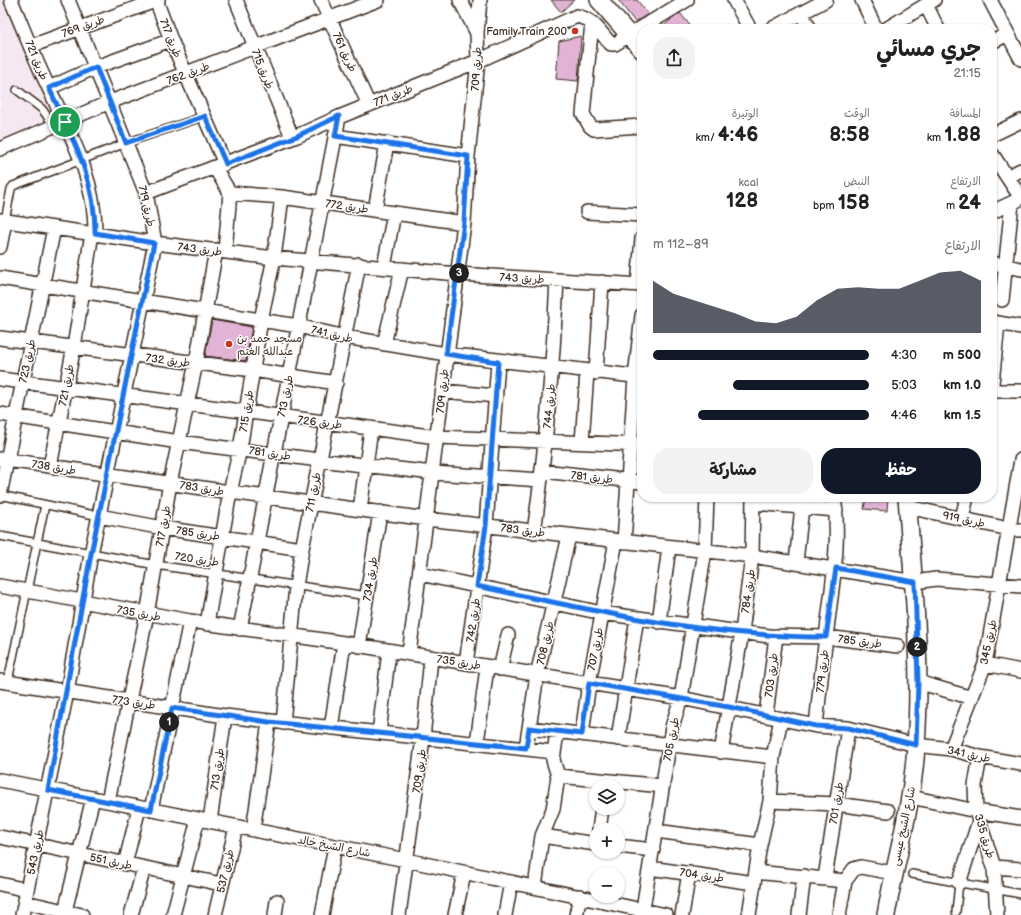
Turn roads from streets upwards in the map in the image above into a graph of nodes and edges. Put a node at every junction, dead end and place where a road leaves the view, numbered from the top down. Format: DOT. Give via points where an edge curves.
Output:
graph roads {
  1 [pos="11,0"];
  2 [pos="68,0"];
  3 [pos="157,0"];
  4 [pos="236,0"];
  5 [pos="321,0"];
  6 [pos="378,0"];
  7 [pos="460,0"];
  8 [pos="480,0"];
  9 [pos="599,0"];
  10 [pos="687,0"];
  11 [pos="734,0"];
  12 [pos="826,0"];
  13 [pos="862,0"];
  14 [pos="990,0"];
  15 [pos="930,2"];
  16 [pos="801,13"];
  17 [pos="329,18"];
  18 [pos="592,23"];
  19 [pos="747,24"];
  20 [pos="780,24"];
  21 [pos="807,24"];
  22 [pos="874,24"];
  23 [pos="894,24"];
  24 [pos="937,24"];
  25 [pos="79,27"];
  26 [pos="624,30"];
  27 [pos="477,33"];
  28 [pos="1008,34"];
  29 [pos="171,40"];
  30 [pos="997,40"];
  31 [pos="637,44"];
  32 [pos="31,46"];
  33 [pos="255,48"];
  34 [pos="1021,60"];
  35 [pos="478,61"];
  36 [pos="96,67"];
  37 [pos="185,74"];
  38 [pos="49,88"];
  39 [pos="110,102"];
  40 [pos="370,105"];
  41 [pos="339,116"];
  42 [pos="1021,121"];
  43 [pos="60,124"];
  44 [pos="637,126"];
  45 [pos="997,133"];
  46 [pos="335,136"];
  47 [pos="292,137"];
  48 [pos="387,143"];
  49 [pos="0,149"];
  50 [pos="468,156"];
  51 [pos="997,163"];
  52 [pos="220,166"];
  53 [pos="1021,170"];
  54 [pos="1007,177"];
  55 [pos="146,193"];
  56 [pos="230,193"];
  57 [pos="282,197"];
  58 [pos="1018,200"];
  59 [pos="322,203"];
  60 [pos="375,210"];
  61 [pos="997,210"];
  62 [pos="587,212"];
  63 [pos="394,213"];
  64 [pos="637,215"];
  65 [pos="3,220"];
  66 [pos="464,222"];
  67 [pos="54,228"];
  68 [pos="93,233"];
  69 [pos="154,243"];
  70 [pos="0,247"];
  71 [pos="221,251"];
  72 [pos="274,258"];
  73 [pos="311,260"];
  74 [pos="359,264"];
  75 [pos="997,264"];
  76 [pos="1005,266"];
  77 [pos="384,267"];
  78 [pos="402,269"];
  79 [pos="1021,269"];
  80 [pos="458,274"];
  81 [pos="0,278"];
  82 [pos="557,280"];
  83 [pos="602,282"];
  84 [pos="42,284"];
  85 [pos="637,285"];
  86 [pos="82,292"];
  87 [pos="142,300"];
  88 [pos="1002,300"];
  89 [pos="206,312"];
  90 [pos="261,320"];
  91 [pos="997,323"];
  92 [pos="298,326"];
  93 [pos="1021,327"];
  94 [pos="345,337"];
  95 [pos="0,338"];
  96 [pos="31,342"];
  97 [pos="384,344"];
  98 [pos="74,347"];
  99 [pos="446,354"];
  100 [pos="130,355"];
  101 [pos="498,362"];
  102 [pos="196,363"];
  103 [pos="553,366"];
  104 [pos="253,370"];
  105 [pos="592,372"];
  106 [pos="289,375"];
  107 [pos="637,377"];
  108 [pos="0,380"];
  109 [pos="22,382"];
  110 [pos="336,383"];
  111 [pos="65,389"];
  112 [pos="443,391"];
  113 [pos="997,391"];
  114 [pos="1021,391"];
  115 [pos="123,396"];
  116 [pos="496,396"];
  117 [pos="187,406"];
  118 [pos="637,411"];
  119 [pos="246,413"];
  120 [pos="0,414"];
  121 [pos="15,417"];
  122 [pos="281,417"];
  123 [pos="58,423"];
  124 [pos="328,424"];
  125 [pos="371,429"];
  126 [pos="116,431"];
  127 [pos="437,437"];
  128 [pos="493,439"];
  129 [pos="545,441"];
  130 [pos="179,442"];
  131 [pos="582,442"];
  132 [pos="636,445"];
  133 [pos="240,449"];
  134 [pos="274,453"];
  135 [pos="4,459"];
  136 [pos="319,460"];
  137 [pos="1021,460"];
  138 [pos="366,465"];
  139 [pos="50,466"];
  140 [pos="433,473"];
  141 [pos="108,475"];
  142 [pos="542,475"];
  143 [pos="490,476"];
  144 [pos="636,481"];
  145 [pos="170,483"];
  146 [pos="230,492"];
  147 [pos="0,495"];
  148 [pos="265,497"];
  149 [pos="707,502"];
  150 [pos="753,502"];
  151 [pos="767,502"];
  152 [pos="835,502"];
  153 [pos="907,502"];
  154 [pos="966,502"];
  155 [pos="311,503"];
  156 [pos="802,507"];
  157 [pos="360,510"];
  158 [pos="836,510"];
  159 [pos="380,512"];
  160 [pos="99,516"];
  161 [pos="962,518"];
  162 [pos="427,519"];
  163 [pos="486,526"];
  164 [pos="163,528"];
  165 [pos="1015,530"];
  166 [pos="534,532"];
  167 [pos="222,536"];
  168 [pos="569,536"];
  169 [pos="256,542"];
  170 [pos="620,542"];
  171 [pos="669,547"];
  172 [pos="302,549"];
  173 [pos="705,551"];
  174 [pos="752,556"];
  175 [pos="796,562"];
  176 [pos="836,568"];
  177 [pos="420,574"];
  178 [pos="915,582"];
  179 [pos="1000,584"];
  180 [pos="0,586"];
  181 [pos="477,586"];
  182 [pos="1021,586"];
  183 [pos="82,602"];
  184 [pos="554,603"];
  185 [pos="602,613"];
  186 [pos="147,614"];
  187 [pos="637,618"];
  188 [pos="190,621"];
  189 [pos="659,622"];
  190 [pos="207,624"];
  191 [pos="693,626"];
  192 [pos="240,629"];
  193 [pos="742,632"];
  194 [pos="508,635"];
  195 [pos="290,636"];
  196 [pos="776,636"];
  197 [pos="826,637"];
  198 [pos="344,643"];
  199 [pos="359,646"];
  200 [pos="898,646"];
  201 [pos="389,651"];
  202 [pos="409,654"];
  203 [pos="430,658"];
  204 [pos="466,663"];
  205 [pos="985,664"];
  206 [pos="494,668"];
  207 [pos="1021,671"];
  208 [pos="537,675"];
  209 [pos="4,681"];
  210 [pos="918,682"];
  211 [pos="589,683"];
  212 [pos="626,689"];
  213 [pos="67,692"];
  214 [pos="681,698"];
  215 [pos="972,698"];
  216 [pos="129,702"];
  217 [pos="729,707"];
  218 [pos="172,708"];
  219 [pos="766,715"];
  220 [pos="225,716"];
  221 [pos="781,719"];
  222 [pos="269,722"];
  223 [pos="283,723"];
  224 [pos="816,726"];
  225 [pos="331,728"];
  226 [pos="529,728"];
  227 [pos="848,728"];
  228 [pos="557,732"];
  229 [pos="380,733"];
  230 [pos="582,734"];
  231 [pos="423,738"];
  232 [pos="618,739"];
  233 [pos="477,743"];
  234 [pos="669,745"];
  235 [pos="916,745"];
  236 [pos="526,748"];
  237 [pos="951,750"];
  238 [pos="554,752"];
  239 [pos="721,752"];
  240 [pos="773,757"];
  241 [pos="980,757"];
  242 [pos="1021,764"];
  243 [pos="558,776"];
  244 [pos="0,780"];
  245 [pos="589,781"];
  246 [pos="625,784"];
  247 [pos="663,786"];
  248 [pos="48,790"];
  249 [pos="911,797"];
  250 [pos="93,798"];
  251 [pos="108,801"];
  252 [pos="770,801"];
  253 [pos="836,804"];
  254 [pos="145,809"];
  255 [pos="888,811"];
  256 [pos="978,816"];
  257 [pos="1021,818"];
  258 [pos="204,820"];
  259 [pos="236,827"];
  260 [pos="252,830"];
  261 [pos="656,831"];
  262 [pos="542,836"];
  263 [pos="0,837"];
  264 [pos="589,843"];
  265 [pos="36,845"];
  266 [pos="760,845"];
  267 [pos="335,846"];
  268 [pos="625,847"];
  269 [pos="653,850"];
  270 [pos="79,854"];
  271 [pos="406,860"];
  272 [pos="125,864"];
  273 [pos="994,867"];
  274 [pos="144,868"];
  275 [pos="650,868"];
  276 [pos="1021,869"];
  277 [pos="464,872"];
  278 [pos="893,873"];
  279 [pos="689,874"];
  280 [pos="804,876"];
  281 [pos="183,877"];
  282 [pos="755,878"];
  283 [pos="825,878"];
  284 [pos="845,881"];
  285 [pos="511,882"];
  286 [pos="959,883"];
  287 [pos="0,884"];
  288 [pos="221,884"];
  289 [pos="535,887"];
  290 [pos="580,896"];
  291 [pos="278,901"];
  292 [pos="25,902"];
  293 [pos="64,913"];
  294 [pos="642,913"];
  295 [pos="82,915"];
  296 [pos="131,915"];
  297 [pos="173,915"];
  298 [pos="215,915"];
  299 [pos="275,915"];
  300 [pos="322,915"];
  301 [pos="399,915"];
  302 [pos="455,915"];
  303 [pos="504,915"];
  304 [pos="576,915"];
  305 [pos="666,915"];
  306 [pos="682,915"];
  307 [pos="749,915"];
  308 [pos="799,915"];
  309 [pos="839,915"];
  310 [pos="886,915"];
  311 [pos="897,915"];
  312 [pos="997,915"];
  1 -- 32 [label="street, طريق 721"];
  2 -- 25 [label="street, طريق 719"];
  3 -- 25 [label="street, طريق 769"];
  3 -- 29 [label="street, طريق 717"];
  4 -- 33 [label="street, طريق 715"];
  5 -- 17 [label="street, طريق 761"];
  6 -- 17 [label="street, طريق 762"];
  7 -- 27 [label="street, طريق 709"];
  8 -- 27 [label="street, طريق 709"];
  9 -- 26 [label="street"];
  10 -- 26 [label="street"];
  11 -- 19 [label="street"];
  12 -- 16 [label="street"];
  13 -- 22 [label="street"];
  14 -- 28 [label="street"];
  15 -- 23 [label="street"];
  15 -- 24 [label="street"];
  16 -- 20 [label="street"];
  16 -- 21 [label="street"];
  17 -- 33 [label="street, طريق 762"];
  17 -- 40 [label="street, طريق 761"];
  18 -- 26 [label="street" via="612,44 615,44"];
  18 -- 35 [label="street, طريق 771" via="577,16"];
  18 -- 44 [label="street" via="583,114 594,128"];
  25 -- 32 [label="street, طريق 769"];
  25 -- 36 [label="street, طريق 719"];
  26 -- 31 [label="street"];
  27 -- 35 [label="street, طريق 709"];
  28 -- 30 [label="street"];
  28 -- 34 [label="street"];
  29 -- 36 [label="street"];
  29 -- 37 [label="street, طريق 717"];
  32 -- 38 [label="street, طريق 721"];
  33 -- 37 [label="street, طريق 762"];
  33 -- 47 [label="street, طريق 715"];
  35 -- 40 [label="street, طريق 771"];
  35 -- 50 [label="street, طريق 709"];
  36 -- 38 [label="street"];
  36 -- 39 [label="street, طريق 719"];
  37 -- 39 [label="street, طريق 762"];
  37 -- 52 [label="street, طريق 717" via="205,116"];
  38 -- 43 [label="street, طريق 721"];
  39 -- 43 [label="street, طريق 762"];
  39 -- 55 [label="street, طريق 719"];
  40 -- 41 [label="street, طريق 771"];
  41 -- 46 [label="street, طريق 713"];
  41 -- 47 [label="street, طريق 771"];
  42 -- 45 [label="street"];
  43 -- 49 [label="street, طريق 762"];
  43 -- 68 [label="street, طريق 721" via="82,160 96,212"];
  46 -- 48 [label="street"];
  46 -- 59 [label="street, طريق 713"];
  47 -- 52 [label="street, طريق 771"];
  48 -- 50 [label="street"];
  48 -- 60 [label="street"];
  50 -- 66 [label="street, طريق 709"];
  51 -- 54 [label="street"];
  52 -- 55 [label="street, طريق 771"];
  52 -- 56 [label="street, طريق 717"];
  53 -- 54 [label="street"];
  54 -- 58 [label="street"];
  55 -- 69 [label="street, طريق 719"];
  56 -- 57 [label="street, طريق 772"];
  56 -- 71 [label="street, طريق 717"];
  57 -- 59 [label="street, طريق 772"];
  57 -- 72 [label="street, طريق 715"];
  58 -- 61 [label="street"];
  58 -- 76 [label="street"];
  59 -- 60 [label="street, طريق 772"];
  59 -- 73 [label="street, طريق 713"];
  60 -- 63 [label="street, طريق 772"];
  62 -- 64 [label="street"];
  63 -- 66 [label="street, طريق 772"];
  63 -- 77 [label="street"];
  65 -- 67 [label="street, طريق 743"];
  65 -- 70 [label="street"];
  66 -- 80 [label="street, طريق 709"];
  67 -- 68 [label="street, طريق 743"];
  67 -- 84 [label="street, طريق 723"];
  68 -- 69 [label="street, طريق 743"];
  68 -- 86 [label="street, طريق 721"];
  69 -- 71 [label="street, طريق 743"];
  69 -- 87 [label="street, طريق 719"];
  71 -- 72 [label="street, طريق 743"];
  71 -- 89 [label="street, طريق 717"];
  72 -- 73 [label="street, طريق 743"];
  72 -- 90 [label="street, طريق 715"];
  73 -- 74 [label="street, طريق 743"];
  73 -- 92 [label="street, طريق 713"];
  74 -- 77 [label="street, طريق 743"];
  74 -- 94 [label="street, طريق 711"];
  75 -- 76 [label="street"];
  76 -- 79 [label="street"];
  76 -- 88 [label="street"];
  77 -- 78 [label="street, طريق 743"];
  78 -- 80 [label="street, طريق 743"];
  78 -- 97 [label="street"];
  80 -- 82 [label="street, طريق 743"];
  80 -- 99 [label="street, طريق 709"];
  81 -- 84 [label="street, طريق 741"];
  82 -- 83 [label="street, طريق 743"];
  82 -- 103 [label="street, طريق 744"];
  83 -- 85 [label="street, طريق 743"];
  83 -- 105 [label="street"];
  84 -- 86 [label="street, طريق 741"];
  84 -- 96 [label="street, طريق 723"];
  86 -- 87 [label="street, طريق 741"];
  86 -- 98 [label="street, طريق 721"];
  87 -- 89 [label="street, طريق 741"];
  87 -- 100 [label="street, طريق 719"];
  89 -- 90 [label="street, طريق 741"];
  89 -- 102 [label="street, طريق 717"];
  90 -- 92 [label="street, طريق 741"];
  90 -- 104 [label="street, طريق 715"];
  91 -- 93 [label="street"];
  92 -- 94 [label="street, طريق 741"];
  92 -- 106 [label="street, طريق 713"];
  94 -- 97 [label="street, طريق 741"];
  94 -- 110 [label="street, طريق 711"];
  95 -- 96 [label="street, طريق 732"];
  96 -- 98 [label="street, طريق 732"];
  96 -- 109 [label="street, طريق 723"];
  97 -- 99 [label="street, طريق 741"];
  98 -- 100 [label="street, طريق 732"];
  98 -- 111 [label="street, طريق 721"];
  99 -- 101 [label="street, طريق 741"];
  99 -- 112 [label="street, طريق 709"];
  100 -- 102 [label="street, طريق 732"];
  100 -- 115 [label="street, طريق 719"];
  101 -- 103 [label="street, طريق 741"];
  101 -- 116 [label="street, طريق 742"];
  102 -- 104 [label="street, طريق 732"];
  102 -- 117 [label="street, طريق 717"];
  103 -- 105 [label="street, طريق 741"];
  103 -- 129 [label="street, طريق 744"];
  104 -- 106 [label="street, طريق 732"];
  104 -- 119 [label="street, طريق 715"];
  105 -- 107 [label="street, طريق 741"];
  105 -- 131 [label="street"];
  106 -- 110 [label="street, طريق 732"];
  106 -- 122 [label="street, طريق 713"];
  108 -- 109 [label="street, طريق 726"];
  109 -- 111 [label="street, طريق 726"];
  109 -- 121 [label="street, طريق 723"];
  110 -- 124 [label="street, طريق 711"];
  111 -- 115 [label="street, طريق 726"];
  111 -- 123 [label="street, طريق 721"];
  112 -- 116 [label="street"];
  112 -- 127 [label="street, طريق 709"];
  113 -- 114 [label="street"];
  115 -- 117 [label="street, طريق 726"];
  115 -- 126 [label="street, طريق 719"];
  116 -- 128 [label="street, طريق 742"];
  117 -- 119 [label="street, طريق 726"];
  117 -- 130 [label="street, طريق 717"];
  118 -- 132 [label="street, طريق 707"];
  119 -- 122 [label="street, طريق 726"];
  119 -- 133 [label="street, طريق 715"];
  120 -- 121 [label="street, طريق 781"];
  121 -- 123 [label="street, طريق 781"];
  121 -- 135 [label="street, طريق 723"];
  122 -- 124 [label="street, طريق 726"];
  122 -- 134 [label="street, طريق 713"];
  123 -- 126 [label="street, طريق 781"];
  123 -- 139 [label="street, طريق 721"];
  124 -- 125 [label="street, طريق 726"];
  124 -- 136 [label="street, طريق 711"];
  125 -- 127 [label="street, طريق 726"];
  125 -- 138 [label="street"];
  126 -- 130 [label="street, طريق 781"];
  126 -- 141 [label="street, طريق 719"];
  127 -- 128 [label="street, طريق 726"];
  127 -- 140 [label="street, طريق 709"];
  128 -- 129 [label="street, طريق 726"];
  128 -- 143 [label="street, طريق 742"];
  129 -- 131 [label="street, طريق 726"];
  129 -- 142 [label="street, طريق 744"];
  130 -- 133 [label="street, طريق 781"];
  130 -- 145 [label="street, طريق 717"];
  131 -- 132 [label="street, طريق 726"];
  132 -- 144 [label="street, طريق 707"];
  133 -- 134 [label="street, طريق 781"];
  133 -- 146 [label="street, طريق 715"];
  134 -- 136 [label="street, طريق 781"];
  134 -- 148 [label="street, طريق 713"];
  135 -- 139 [label="street, طريق 738"];
  135 -- 147 [label="street, طريق 723"];
  136 -- 138 [label="street, طريق 781"];
  136 -- 155 [label="street, طريق 711"];
  137 -- 165 [label="street, طريق 345"];
  138 -- 140 [label="street, طريق 781"];
  138 -- 157 [label="street"];
  139 -- 141 [label="street, طريق 738"];
  140 -- 143 [label="street, طريق 781"];
  140 -- 162 [label="street, طريق 709"];
  141 -- 145 [label="street, طريق 783"];
  141 -- 160 [label="street, طريق 719"];
  142 -- 143 [label="street, طريق 781"];
  142 -- 144 [label="street, طريق 781"];
  142 -- 166 [label="street, طريق 744"];
  143 -- 163 [label="street, طريق 742"];
  144 -- 170 [label="street, طريق 707"];
  145 -- 146 [label="street, طريق 783"];
  145 -- 164 [label="street, طريق 717"];
  146 -- 148 [label="street, طريق 783"];
  146 -- 167 [label="street, طريق 715"];
  148 -- 155 [label="street, طريق 783"];
  148 -- 169 [label="street, طريق 713"];
  149 -- 173 [label="street, طريق 705"];
  150 -- 174 [label="street, طريق 784"];
  151 -- 156 [label="street"];
  152 -- 158 [label="street, طريق 779"];
  153 -- 161 [label="street, طريق 919"];
  153 -- 178 [label="street, شارع الشيخ عيسى"];
  154 -- 161 [label="street"];
  155 -- 157 [label="street, طريق 783"];
  155 -- 172 [label="street, طريق 711"];
  156 -- 158 [label="street"];
  156 -- 175 [label="street"];
  157 -- 159 [label="street, طريق 783"];
  158 -- 176 [label="street, طريق 779"];
  159 -- 162 [label="street, طريق 783"];
  159 -- 199 [label="street, طريق 734"];
  160 -- 164 [label="street, طريق 785"];
  160 -- 183 [label="street, طريق 719"];
  161 -- 165 [label="street, طريق 919"];
  162 -- 163 [label="street, طريق 783"];
  162 -- 177 [label="street, طريق 709"];
  163 -- 166 [label="street, طريق 783"];
  163 -- 181 [label="street, طريق 742"];
  164 -- 167 [label="street, طريق 785"];
  164 -- 186 [label="street, طريق 717"];
  165 -- 179 [label="street, طريق 345"];
  166 -- 168 [label="street, طريق 783"];
  167 -- 169 [label="street, طريق 785"];
  167 -- 190 [label="street, طريق 715"];
  168 -- 170 [label="street, طريق 783"];
  168 -- 184 [label="street, طريق 708"];
  169 -- 172 [label="street, طريق 785"];
  169 -- 192 [label="street, طريق 713"];
  170 -- 171 [label="street, طريق 783"];
  170 -- 185 [label="street, طريق 707"];
  171 -- 173 [label="street, طريق 783"];
  171 -- 189 [label="street"];
  172 -- 195 [label="street, طريق 711"];
  173 -- 174 [label="street, طريق 783"];
  173 -- 191 [label="street, طريق 705"];
  174 -- 175 [label="street, طريق 783"];
  174 -- 193 [label="street, طريق 784"];
  175 -- 176 [label="street, طريق 783"];
  176 -- 178 [label="street, طريق 783"];
  176 -- 197 [label="street, طريق 779"];
  177 -- 181 [label="street, طريق 785"];
  177 -- 202 [label="street, طريق 709"];
  178 -- 179 [label="street, طريق 783" via="936,579"];
  178 -- 210 [label="street, شارع الشيخ عيسى"];
  179 -- 182 [label="street, طريق 783"];
  179 -- 205 [label="street, طريق 345"];
  180 -- 183 [label="street, طريق 735"];
  181 -- 184 [label="street, طريق 785"];
  181 -- 204 [label="street, طريق 742"];
  183 -- 186 [label="street, طريق 735"];
  183 -- 213 [label="street, طريق 719"];
  184 -- 185 [label="street, طريق 785"];
  184 -- 208 [label="street, طريق 708"];
  185 -- 187 [label="street, طريق 785"];
  185 -- 211 [label="street, طريق 707"];
  186 -- 188 [label="street, طريق 735"];
  186 -- 216 [label="street, طريق 717"];
  187 -- 189 [label="street, طريق 785"];
  187 -- 212 [label="street"];
  188 -- 190 [label="street, طريق 735"];
  188 -- 218 [label="street"];
  189 -- 191 [label="street, طريق 785"];
  190 -- 192 [label="street, طريق 735"];
  191 -- 193 [label="street, طريق 785"];
  191 -- 214 [label="street, طريق 705"];
  192 -- 195 [label="street, طريق 735"];
  193 -- 196 [label="street, طريق 785"];
  193 -- 217 [label="street, طريق 784"];
  194 -- 206 [label="street"];
  195 -- 198 [label="street, طريق 735"];
  195 -- 223 [label="street, طريق 711"];
  196 -- 197 [label="street, طريق 785"];
  196 -- 219 [label="street, طريق 703"];
  197 -- 200 [label="street, طريق 785"];
  197 -- 224 [label="street, طريق 779"];
  198 -- 199 [label="street, طريق 735"];
  198 -- 225 [label="street"];
  199 -- 201 [label="street, طريق 735"];
  201 -- 202 [label="street, طريق 735"];
  201 -- 229 [label="street"];
  202 -- 203 [label="street, طريق 735"];
  203 -- 204 [label="street, طريق 735"];
  203 -- 231 [label="street, طريق 709"];
  204 -- 206 [label="street, طريق 735"];
  205 -- 207 [label="street"];
  205 -- 215 [label="street, طريق 345"];
  206 -- 208 [label="street, طريق 735"];
  206 -- 233 [label="street"];
  208 -- 211 [label="street, طريق 735"];
  208 -- 226 [label="street, طريق 708"];
  209 -- 213 [label="street, طريق 773"];
  210 -- 215 [label="street"];
  210 -- 235 [label="street, شارع الشيخ عيسى"];
  211 -- 212 [label="street, طريق 735"];
  211 -- 230 [label="street, طريق 707"];
  212 -- 214 [label="street, طريق 735"];
  212 -- 232 [label="street"];
  213 -- 216 [label="street, طريق 773"];
  213 -- 248 [label="street, طريق 719"];
  214 -- 217 [label="street, طريق 735"];
  214 -- 234 [label="street, طريق 705"];
  215 -- 237 [label="street, طريق 345"];
  216 -- 218 [label="street, طريق 773"];
  216 -- 251 [label="street, طريق 717"];
  217 -- 219 [label="street, طريق 735"];
  217 -- 239 [label="street"];
  218 -- 220 [label="street, طريق 773"];
  218 -- 254 [label="street"];
  219 -- 221 [label="street, طريق 735"];
  220 -- 222 [label="street, طريق 773"];
  220 -- 258 [label="street, طريق 713"];
  221 -- 224 [label="street, طريق 735"];
  221 -- 240 [label="street"];
  222 -- 223 [label="street, طريق 773"];
  222 -- 260 [label="street"];
  223 -- 225 [label="street, طريق 773"];
  224 -- 227 [label="street, طريق 735"];
  225 -- 229 [label="street, طريق 773"];
  226 -- 228 [label="street"];
  226 -- 236 [label="street, طريق 708"];
  227 -- 235 [label="street, طريق 735"];
  227 -- 253 [label="street, طريق 701"];
  228 -- 230 [label="street"];
  228 -- 238 [label="street"];
  229 -- 231 [label="street, طريق 773"];
  230 -- 232 [label="street"];
  231 -- 233 [label="street, طريق 773"];
  231 -- 271 [label="street, طريق 709"];
  232 -- 234 [label="street"];
  233 -- 236 [label="street, طريق 773"];
  234 -- 239 [label="street"];
  234 -- 247 [label="street, طريق 705"];
  235 -- 237 [label="street, طريق 341"];
  235 -- 249 [label="street, شارع الشيخ عيسى"];
  236 -- 238 [label="street, طريق 773"];
  237 -- 241 [label="street, طريق 341"];
  238 -- 243 [label="street" via="553,760"];
  239 -- 240 [label="street"];
  240 -- 252 [label="street"];
  241 -- 242 [label="street, طريق 341"];
  241 -- 256 [label="street, طريق 335" via="975,785"];
  243 -- 245 [label="street"];
  243 -- 262 [label="street" via="553,809"];
  244 -- 248 [label="street, شارع الشيخ خالد"];
  246 -- 247 [label="street"];
  247 -- 261 [label="street, طريق 705"];
  248 -- 250 [label="street, شارع الشيخ خالد"];
  248 -- 265 [label="street, طريق 543"];
  249 -- 256 [label="street"];
  249 -- 278 [label="street, شارع الشيخ عيسى"];
  250 -- 251 [label="street, شارع الشيخ خالد"];
  250 -- 270 [label="street"];
  251 -- 254 [label="street, شارع الشيخ خالد"];
  252 -- 253 [label="street"];
  252 -- 266 [label="street"];
  253 -- 255 [label="street"];
  253 -- 283 [label="street, طريق 701"];
  254 -- 258 [label="street, شارع الشيخ خالد"];
  254 -- 272 [label="street"];
  256 -- 257 [label="street"];
  256 -- 273 [label="street, طريق 335"];
  256 -- 286 [label="street"];
  258 -- 259 [label="street, شارع الشيخ خالد"];
  258 -- 281 [label="street, طريق 713"];
  259 -- 260 [label="street, شارع الشيخ خالد"];
  259 -- 288 [label="street, طريق 537"];
  260 -- 267 [label="street, شارع الشيخ خالد"];
  261 -- 266 [label="street"];
  261 -- 269 [label="street, طريق 705"];
  262 -- 264 [label="street"];
  262 -- 289 [label="street"];
  263 -- 265 [label="street, طريق 551"];
  265 -- 270 [label="street, طريق 551"];
  265 -- 292 [label="street, طريق 543"];
  266 -- 282 [label="street"];
  267 -- 271 [label="street, شارع الشيخ خالد"];
  267 -- 300 [label="street"];
  268 -- 269 [label="street"];
  269 -- 275 [label="street, طريق 705"];
  270 -- 272 [label="street, طريق 551"];
  270 -- 293 [label="street"];
  271 -- 277 [label="street, شارع الشيخ خالد"];
  271 -- 301 [label="street, طريق 709"];
  272 -- 274 [label="street, طريق 551"];
  273 -- 276 [label="street"];
  273 -- 312 [label="street, طريق 335"];
  274 -- 281 [label="street, طريق 551"];
  274 -- 296 [label="street"];
  275 -- 279 [label="street, طريق 704"];
  275 -- 294 [label="street, طريق 705"];
  277 -- 285 [label="street, شارع الشيخ خالد"];
  277 -- 302 [label="street"];
  278 -- 284 [label="street" via="861,867 854,869"];
  278 -- 310 [label="street, شارع الشيخ عيسى"];
  278 -- 311 [label="street"];
  279 -- 282 [label="street, طريق 704"];
  279 -- 306 [label="street"];
  280 -- 282 [label="street"];
  280 -- 283 [label="street"];
  280 -- 308 [label="street"];
  281 -- 288 [label="street, طريق 551"];
  281 -- 297 [label="street, طريق 713"];
  282 -- 307 [label="street"];
  283 -- 284 [label="street"];
  284 -- 309 [label="street"];
  285 -- 289 [label="street, شارع الشيخ خالد"];
  285 -- 303 [label="street"];
  287 -- 292 [label="street"];
  288 -- 298 [label="street, طريق 537"];
  289 -- 290 [label="street, شارع الشيخ خالد"];
  290 -- 294 [label="street, شارع الشيخ خالد"];
  290 -- 304 [label="street"];
  291 -- 299 [label="street"];
  292 -- 293 [label="street"];
  293 -- 295 [label="street"];
  294 -- 305 [label="street, شارع الشيخ خالد"];
}
